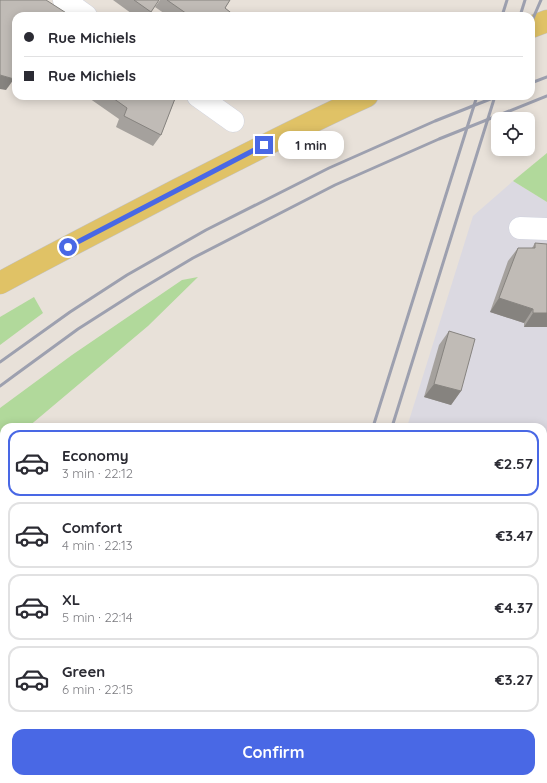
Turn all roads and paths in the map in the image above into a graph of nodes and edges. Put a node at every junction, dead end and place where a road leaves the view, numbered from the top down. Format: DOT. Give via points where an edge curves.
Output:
graph roads {
  1 [pos="64,0"];
  2 [pos="80,12"];
  3 [pos="547,21"];
  4 [pos="535,26"];
  5 [pos="203,100"];
  6 [pos="359,100"];
  7 [pos="232,121"];
  8 [pos="520,228"];
  9 [pos="547,229"];
  10 [pos="0,283"];
  1 -- 2 [label="street"];
  3 -- 4 [label="main road"];
  5 -- 7 [label="street"];
  6 -- 10 [label="main road" via="259,148"];
  8 -- 9 [label="street"];
}
